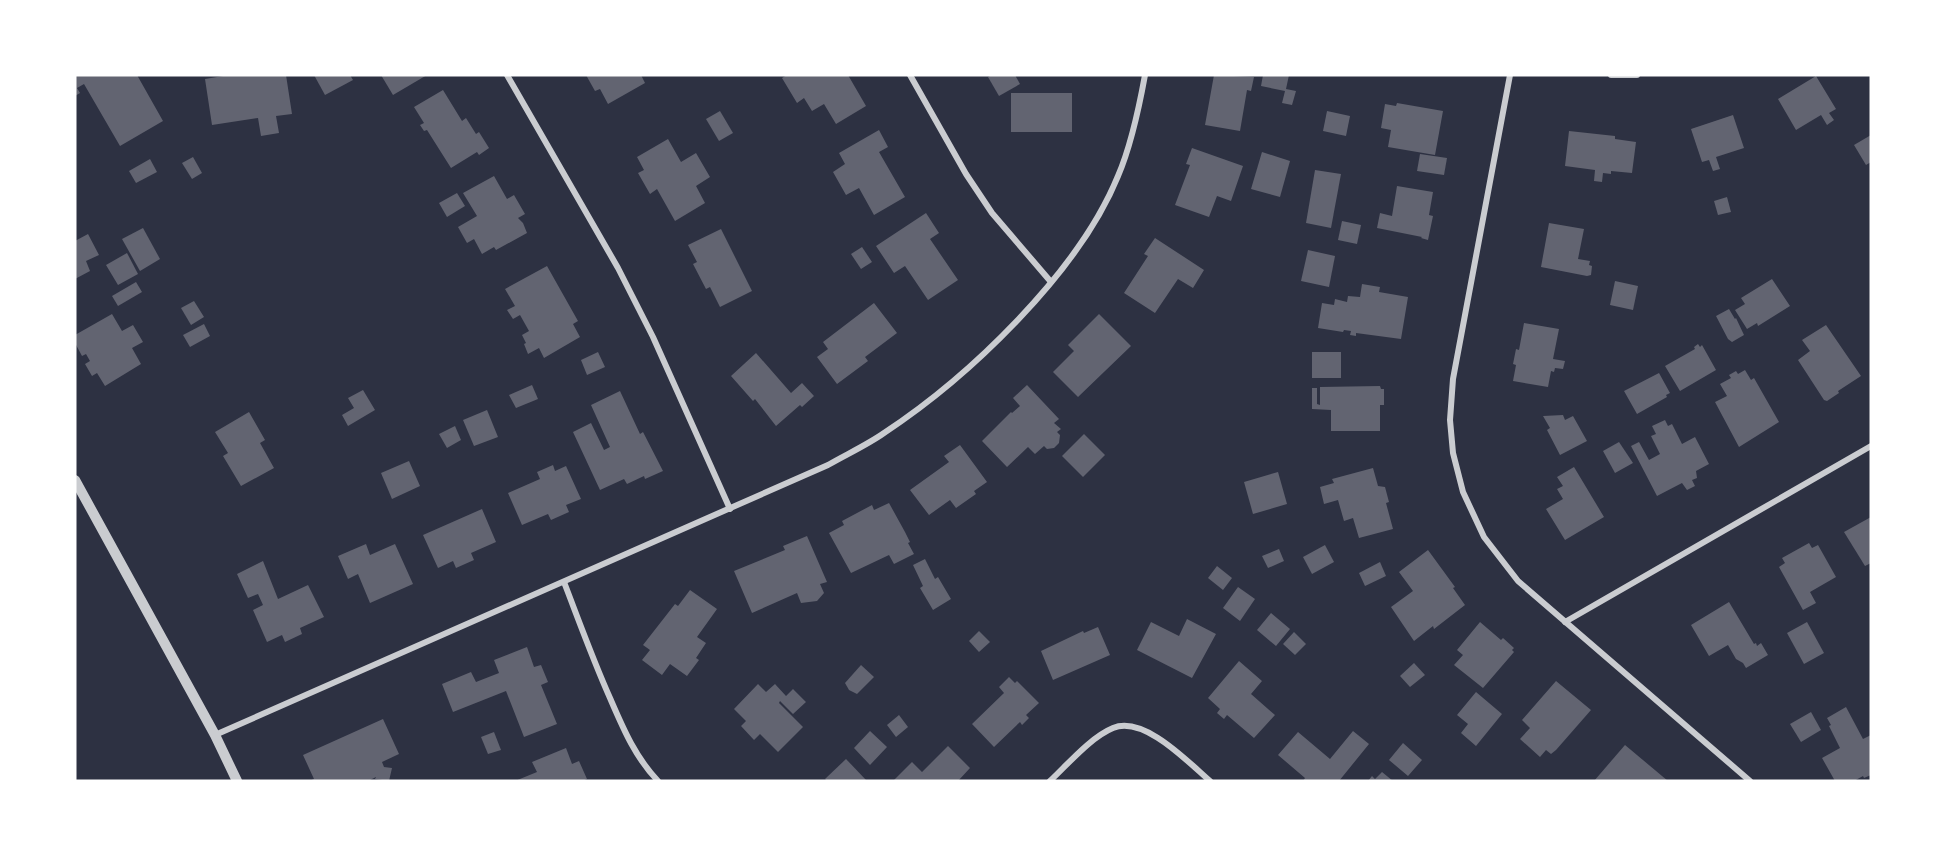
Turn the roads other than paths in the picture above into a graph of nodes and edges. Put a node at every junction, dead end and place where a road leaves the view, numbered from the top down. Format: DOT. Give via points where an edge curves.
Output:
graph roads {
  1 [pos="507,75"];
  2 [pos="910,75"];
  3 [pos="1145,75"];
  4 [pos="1509,75"];
  5 [pos="1611,75"];
  6 [pos="1637,75"];
  7 [pos="1052,282"];
  8 [pos="1871,446"];
  9 [pos="75,480"];
  10 [pos="730,509"];
  11 [pos="564,582"];
  12 [pos="1565,622"];
  13 [pos="215,735"];
  14 [pos="237,781"];
  15 [pos="658,781"];
  16 [pos="1050,781"];
  17 [pos="1210,781"];
  18 [pos="1750,781"];
  1 -- 10 [label="street" via="618,267"];
  2 -- 7 [label="street" via="992,213"];
  3 -- 7 [label="street" via="1119,176 1095,220"];
  4 -- 12 [label="street" via="1453,379 1453,453 1463,492 1484,537 1518,581"];
  5 -- 6 [label="street"];
  7 -- 10 [label="street" via="999,338 923,406 882,435 828,465"];
  8 -- 12 [label="street"];
  9 -- 13 [label="street"];
  10 -- 11 [label="street"];
  11 -- 13 [label="street"];
  11 -- 15 [label="street" via="631,746"];
  12 -- 18 [label="street"];
  13 -- 14 [label="street"];
  16 -- 17 [label="street" via="1100,735 1126,725 1158,738"];
}
